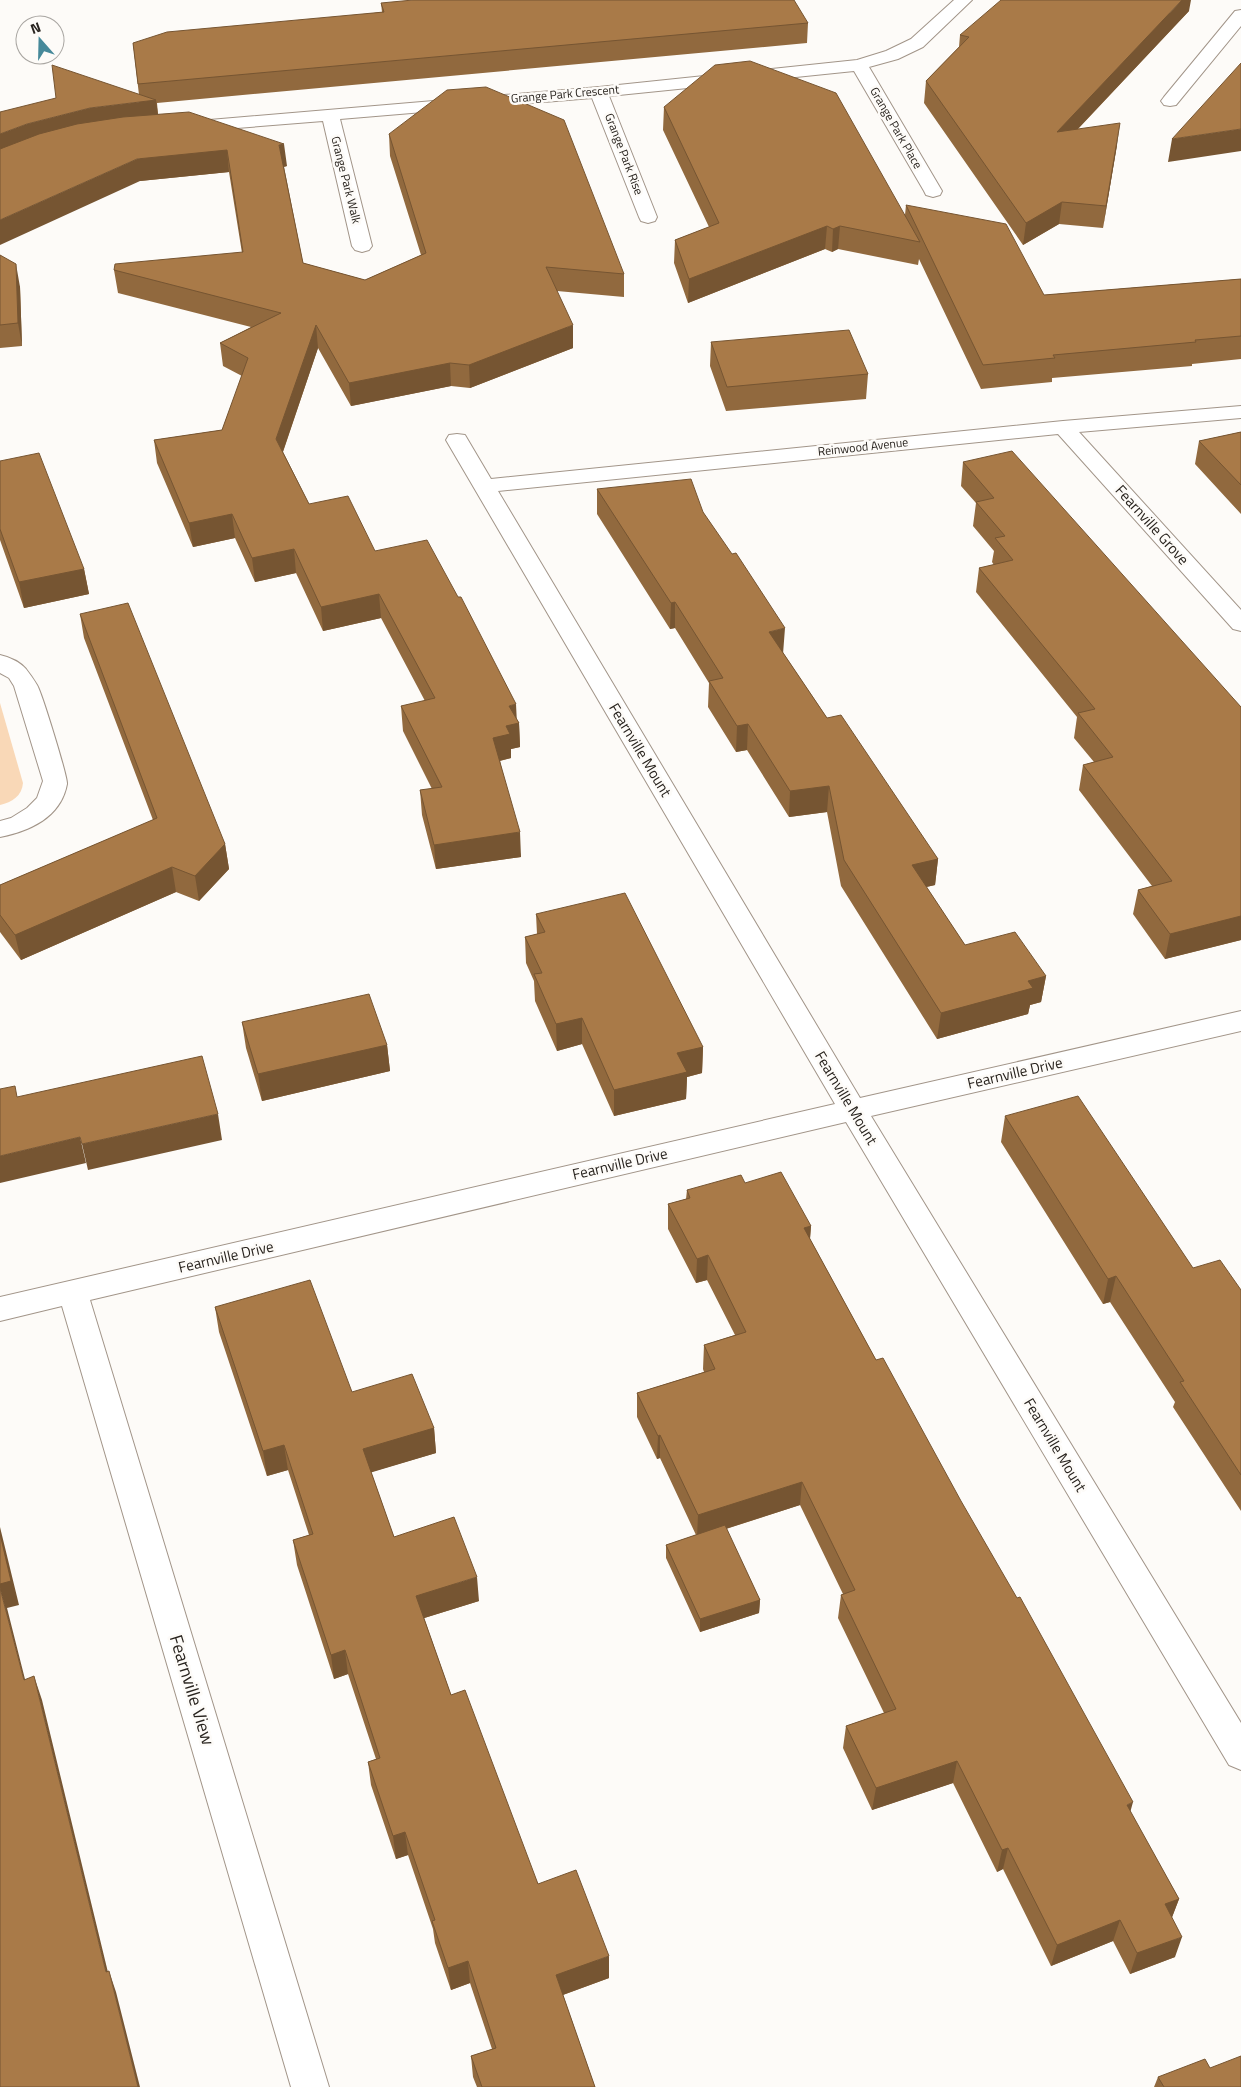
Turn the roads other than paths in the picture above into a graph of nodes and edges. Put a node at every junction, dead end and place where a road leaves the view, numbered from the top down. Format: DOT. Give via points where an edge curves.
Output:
graph roads {
  1 [pos="964,0"];
  2 [pos="1241,15"];
  3 [pos="859,64"];
  4 [pos="600,92"];
  5 [pos="1170,101"];
  6 [pos="330,114"];
  7 [pos="165,128"];
  8 [pos="933,191"];
  9 [pos="648,217"];
  10 [pos="362,246"];
  11 [pos="1241,412"];
  12 [pos="1063,427"];
  13 [pos="457,440"];
  14 [pos="484,486"];
  15 [pos="1241,624"];
  16 [pos="0,662"];
  17 [pos="0,830"];
  18 [pos="1241,1021"];
  19 [pos="853,1110"];
  20 [pos="73,1293"];
  21 [pos="0,1309"];
  22 [pos="1241,1754"];
  23 [pos="310,2087"];
  1 -- 3 [label="street, Grange Park Crescent" via="917,43 892,55"];
  2 -- 5 [label="street"];
  3 -- 4 [label="street, Grange Park Crescent"];
  3 -- 8 [label="street, Grange Park Place"];
  4 -- 6 [label="street, Grange Park Crescent"];
  4 -- 9 [label="street, Grange Park Rise"];
  6 -- 7 [label="street, Grange Park Crescent"];
  6 -- 10 [label="street, Grange Park Walk"];
  11 -- 12 [label="street, Reinwood Avenue"];
  12 -- 14 [label="street, Reinwood Avenue"];
  12 -- 15 [label="street, Fearnville Grove"];
  13 -- 14 [label="street, Fearnville Mount"];
  14 -- 19 [label="street, Fearnville Mount"];
  16 -- 17 [label="street" via="17,673 26,686 55,781 52,795 43,808 27,820"];
  18 -- 19 [label="street, Fearnville Drive"];
  19 -- 20 [label="street, Fearnville Drive"];
  19 -- 22 [label="street, Fearnville Mount"];
  20 -- 21 [label="street, Fearnville Drive"];
  20 -- 23 [label="street, Fearnville View"];
}
